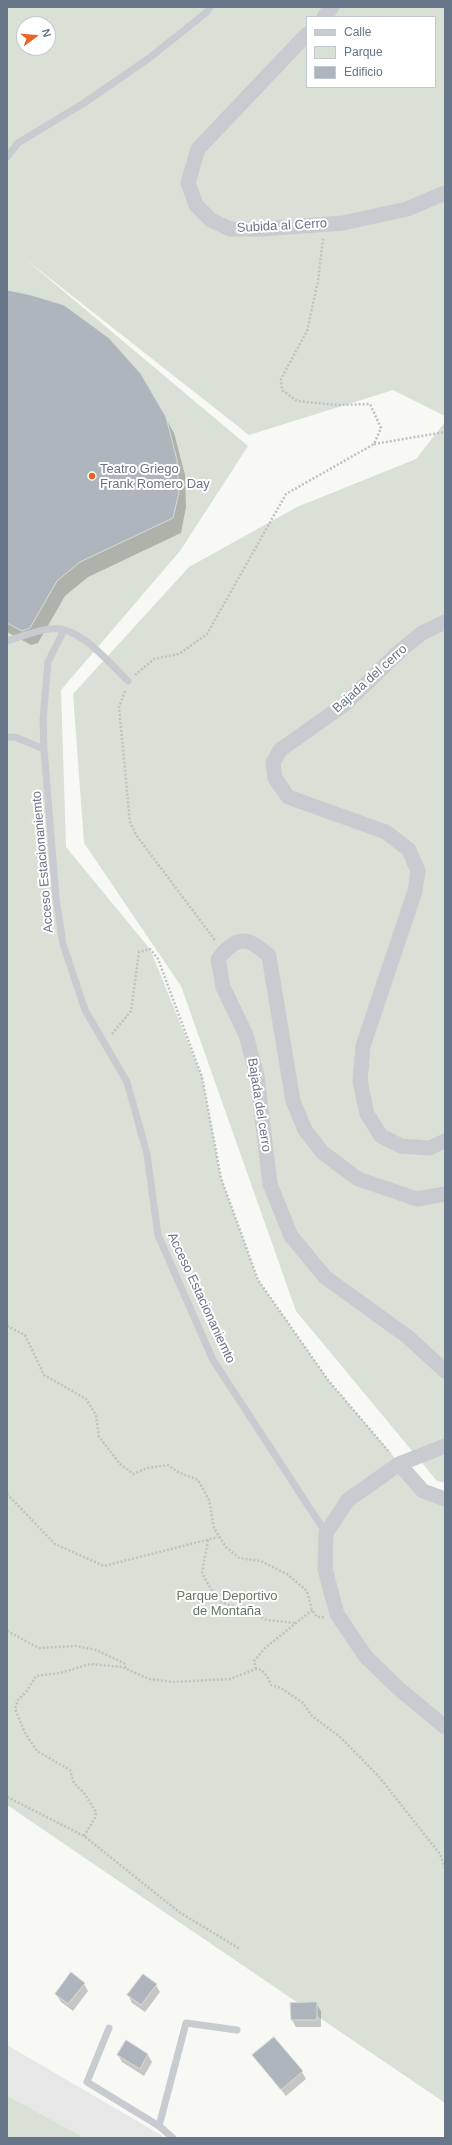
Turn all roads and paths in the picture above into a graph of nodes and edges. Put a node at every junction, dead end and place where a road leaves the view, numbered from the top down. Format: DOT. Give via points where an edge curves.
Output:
graph roads {
  1 [pos="210,7"];
  2 [pos="332,7"];
  3 [pos="325,16"];
  4 [pos="306,35"];
  5 [pos="7,157"];
  6 [pos="445,193"];
  7 [pos="325,224"];
  8 [pos="445,432"];
  9 [pos="374,444"];
  10 [pos="445,622"];
  11 [pos="64,630"];
  12 [pos="7,641"];
  13 [pos="128,681"];
  14 [pos="7,737"];
  15 [pos="44,749"];
  16 [pos="223,952"];
  17 [pos="104,1043"];
  18 [pos="445,1141"];
  19 [pos="445,1194"];
  20 [pos="7,1326"];
  21 [pos="445,1371"];
  22 [pos="445,1446"];
  23 [pos="399,1464"];
  24 [pos="7,1494"];
  25 [pos="445,1499"];
  26 [pos="326,1533"];
  27 [pos="218,1537"];
  28 [pos="208,1540"];
  29 [pos="312,1610"];
  30 [pos="337,1614"];
  31 [pos="296,1623"];
  32 [pos="7,1631"];
  33 [pos="126,1669"];
  34 [pos="256,1669"];
  35 [pos="445,1727"];
  36 [pos="7,1797"];
  37 [pos="84,1836"];
  38 [pos="445,1868"];
  39 [pos="240,1949"];
  40 [pos="109,2028"];
  41 [pos="237,2030"];
  42 [pos="159,2126"];
  43 [pos="173,2138"];
  1 -- 5 [label="lane" via="148,59 84,103 18,143"];
  2 -- 3 [label="street"];
  4 -- 7 [label="street, Subida al Cerro" via="198,149 188,183 196,205 211,220 230,229"];
  6 -- 7 [label="street, Subida al Cerro" via="407,209 343,223"];
  7 -- 9 [label="path" via="318,281 307,331 281,379 282,390 297,401 337,405 370,404 381,428"];
  8 -- 9 [label="path"];
  9 -- 13 [label="path" via="286,494 207,634 179,654 154,659"];
  10 -- 18 [label="street, Bajada del cerro" via="417,637 345,704 280,750 273,763 275,778 288,797 386,832 409,850 418,871 415,891 363,1046 360,1081 367,1114 381,1136 401,1146 429,1148"];
  11 -- 12 [label="lane" via="50,629"];
  11 -- 13 [label="lane" via="89,642"];
  11 -- 15 [label="lane, Acceso Estacionaniemto" via="48,662 43,720"];
  13 -- 16 [label="path" via="119,708 130,822 136,835"];
  14 -- 15 [label="lane" via="15,737"];
  15 -- 17 [label="lane, Acceso Estacionaniemto" via="56,898 63,944 85,1010"];
  16 -- 19 [label="street" via="240,941 255,943 269,956 293,1101 306,1130 322,1152 358,1179 395,1192 417,1199"];
  16 -- 21 [label="street, Bajada del cerro" via="218,959 223,986 246,1035 256,1076 270,1184 291,1236 325,1277 408,1337"];
  17 -- 23 [label="path" via="132,1011 139,952 150,949 158,959 202,1077 221,1178 258,1280 328,1380"];
  17 -- 26 [label="lane, Acceso Estacionaniemto" via="127,1082 147,1154 158,1235 213,1360"];
  20 -- 27 [label="path" via="25,1335 44,1375 86,1399 96,1415 99,1437 121,1465 133,1474 147,1468 168,1465 198,1480 210,1500 214,1528"];
  22 -- 23 [label="street"];
  23 -- 25 [label="street" via="423,1491"];
  23 -- 26 [label="street" via="348,1500"];
  24 -- 28 [label="path" via="55,1544 104,1566"];
  26 -- 30 [label="street" via="325,1569"];
  27 -- 28 [label="path"];
  27 -- 29 [label="path" via="239,1558 261,1561 287,1574 307,1591"];
  28 -- 31 [label="path" via="202,1573 217,1600 267,1620"];
  29 -- 30 [label="path" via="321,1618"];
  29 -- 31 [label="path"];
  30 -- 35 [label="street" via="366,1657"];
  31 -- 34 [label="path" via="265,1648 254,1661"];
  32 -- 33 [label="path" via="39,1648 76,1646 96,1650 124,1663"];
  33 -- 34 [label="path" via="149,1678 173,1682 230,1679"];
  33 -- 37 [label="path" via="90,1664 60,1673 36,1676 18,1700 15,1709 25,1733 37,1751 70,1770 74,1783 96,1812 96,1818"];
  34 -- 38 [label="path" via="262,1670 271,1685 281,1688 303,1703 312,1716 339,1736 380,1778 440,1854"];
  36 -- 37 [label="path"];
  37 -- 39 [label="path" via="179,1912"];
  40 -- 42 [label="lane" via="87,2082"];
  41 -- 42 [label="lane" via="186,2023"];
  42 -- 43 [label="lane"];
}
